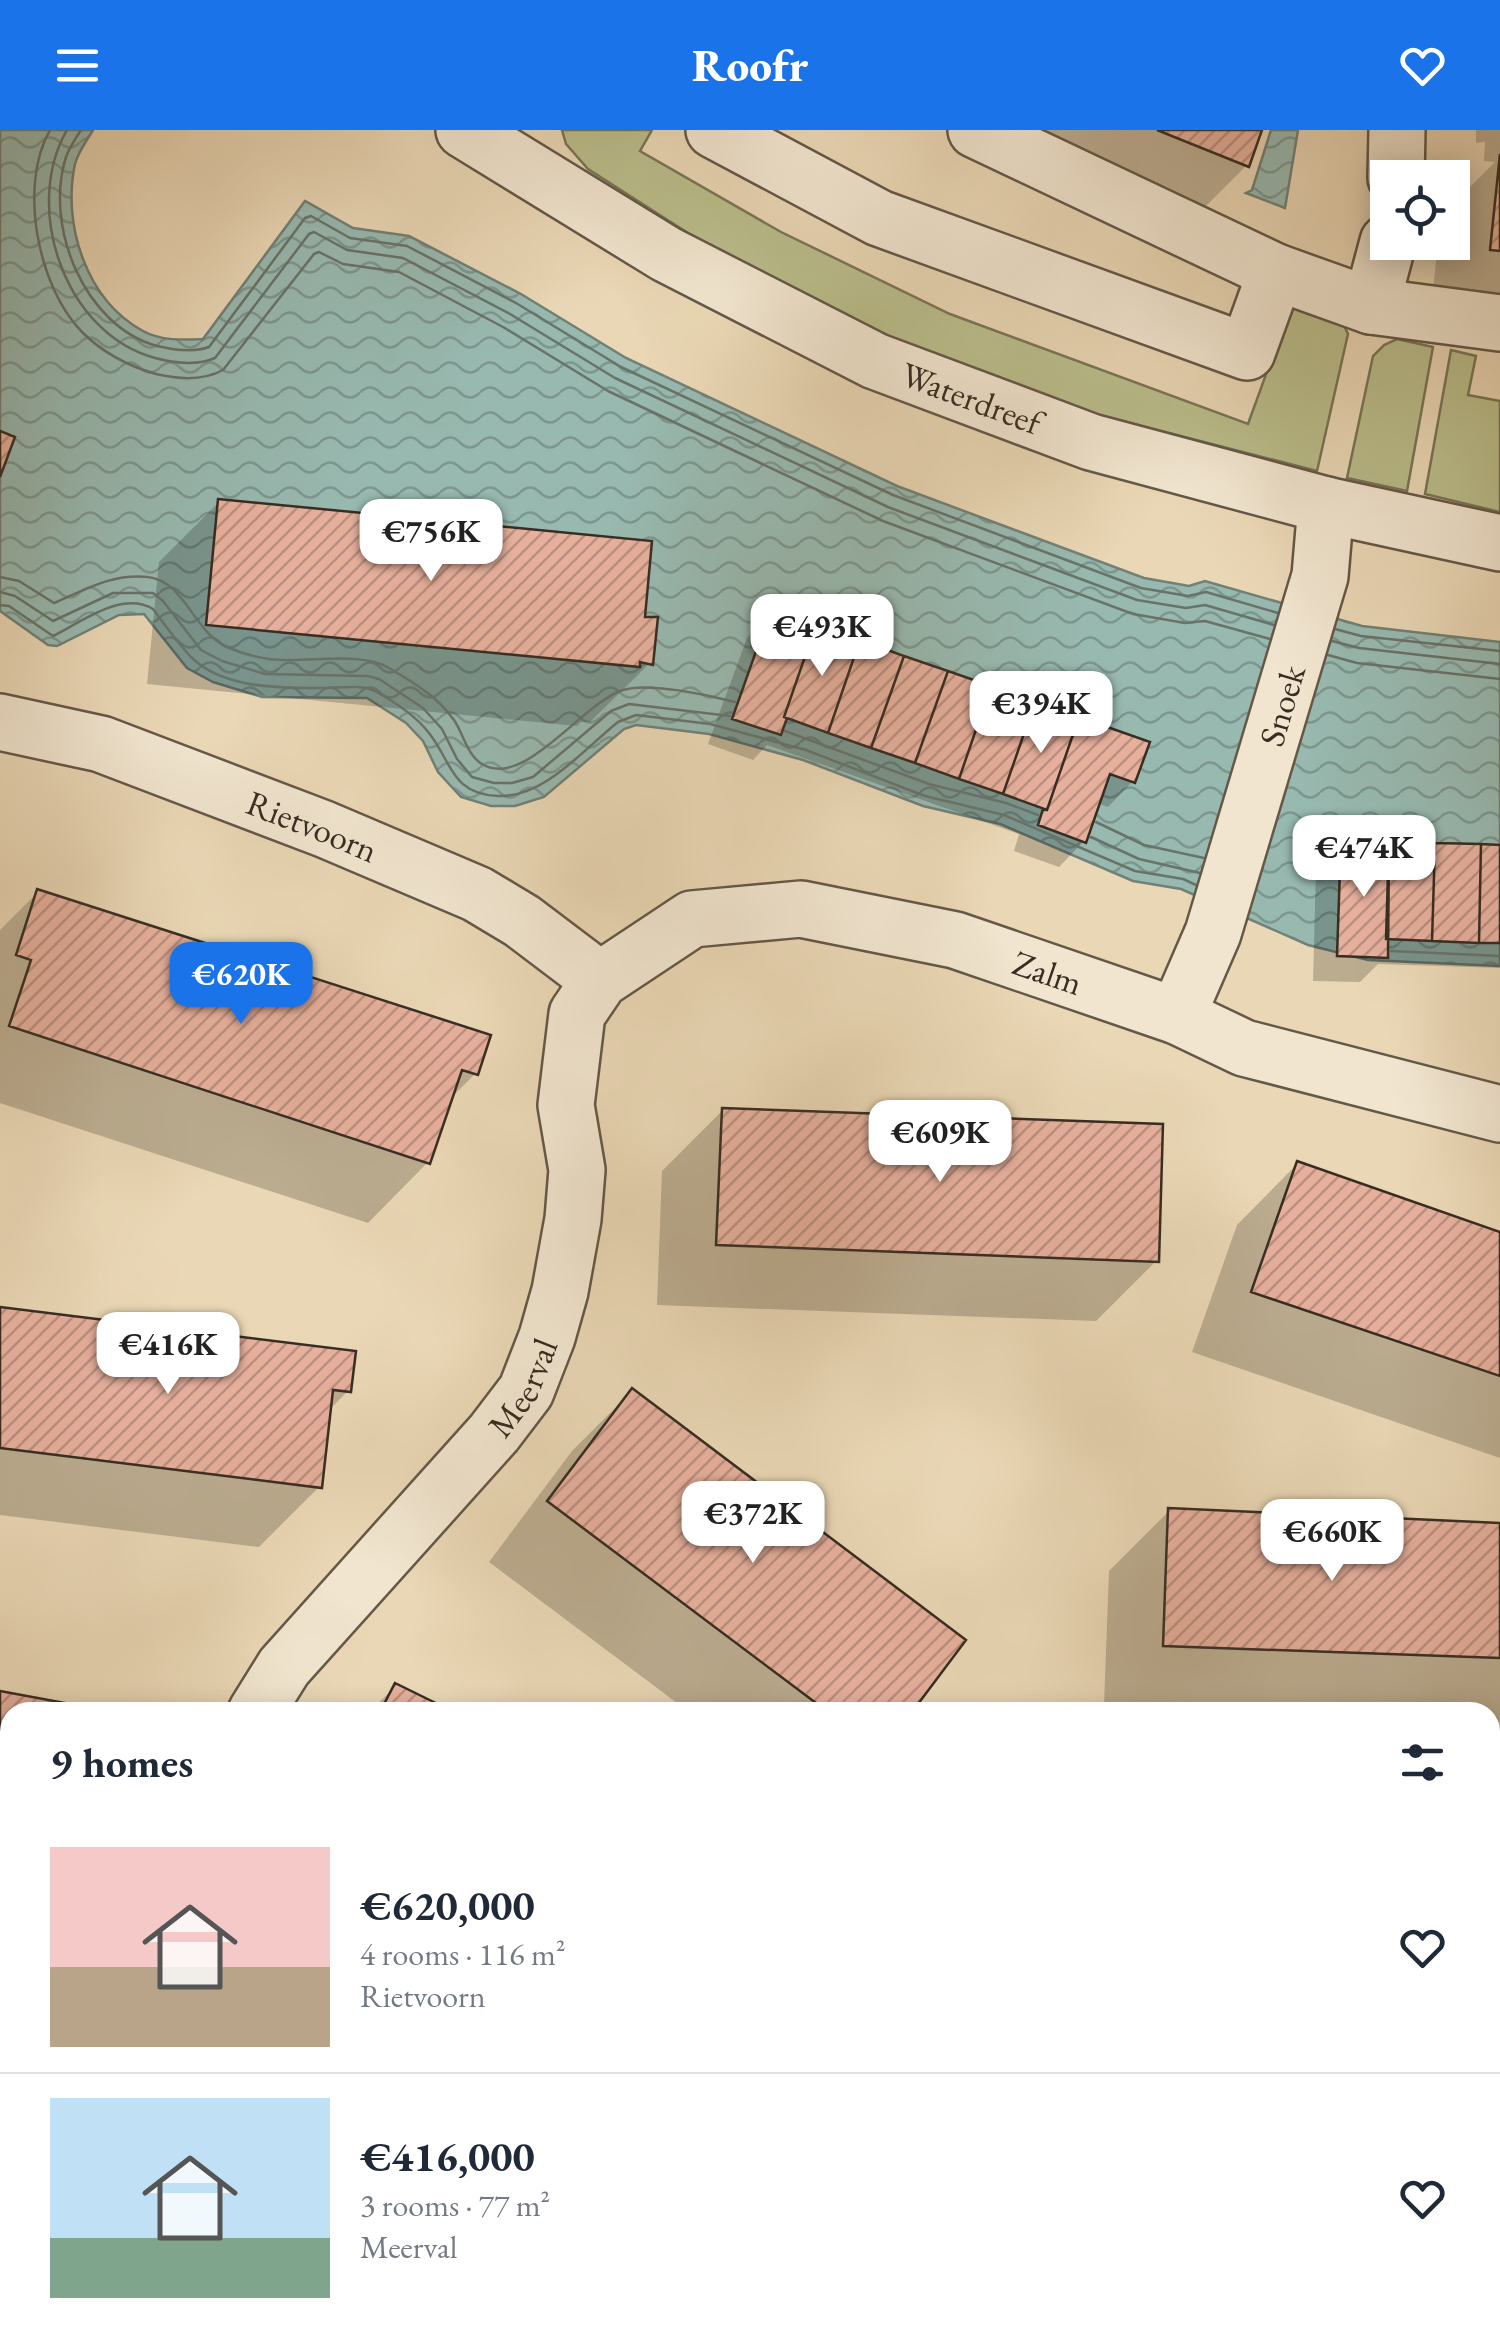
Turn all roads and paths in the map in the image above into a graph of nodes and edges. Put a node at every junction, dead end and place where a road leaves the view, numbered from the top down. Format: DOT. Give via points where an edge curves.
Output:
graph roads {
  1 [pos="714,130"];
  2 [pos="976,130"];
  3 [pos="1397,130"];
  4 [pos="483,135"];
  5 [pos="1396,160"];
  6 [pos="1383,260"];
  7 [pos="1276,272"];
  8 [pos="1371,306"];
  9 [pos="1500,323"];
  10 [pos="1326,505"];
  11 [pos="1500,543"];
  12 [pos="0,722"];
  13 [pos="600,980"];
  14 [pos="1176,1016"];
  15 [pos="1500,1114"];
  16 [pos="262,1702"];
  1 -- 7 [label="street" via="879,218 1247,352"];
  2 -- 7 [label="street"];
  3 -- 5 [label="street"];
  4 -- 10 [label="street, Waterdreef" via="666,254 875,361 1091,442"];
  6 -- 8 [label="street"];
  7 -- 8 [label="street"];
  8 -- 9 [label="street"];
  10 -- 11 [label="street, Waterdreef"];
  10 -- 14 [label="street, Snoek" via="1320,576 1214,934"];
  12 -- 13 [label="street, Rietvoorn" via="101,744 477,894"];
  13 -- 14 [label="street, Zalm" via="692,919 801,908 955,940"];
  13 -- 16 [label="street, Meerval" via="577,1014 566,1105 577,1170 573,1220 547,1338 526,1391 284,1667"];
  14 -- 15 [label="street, Zalm" via="1244,1048"];
}
